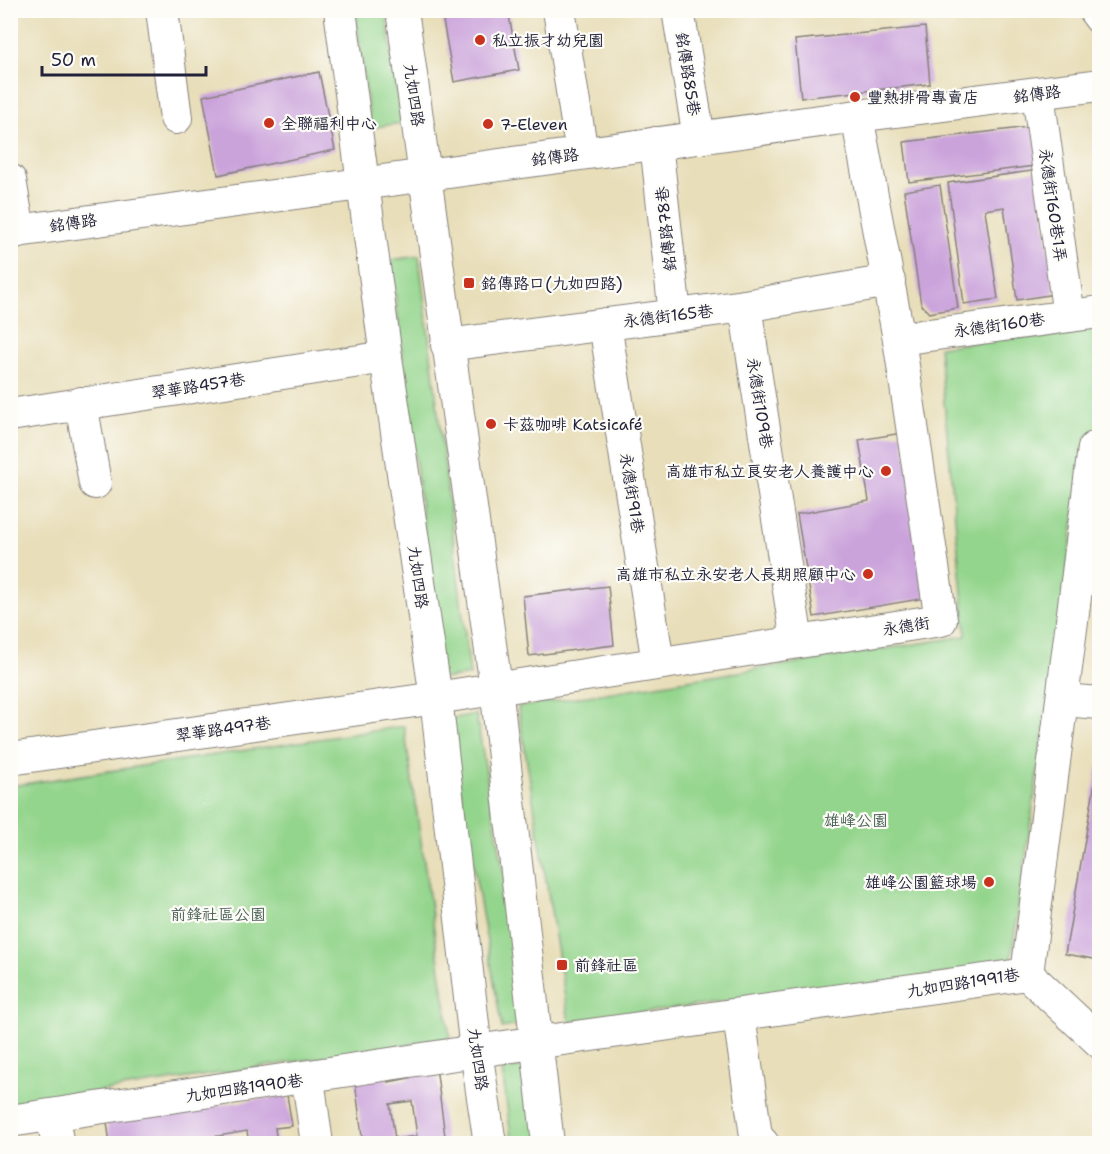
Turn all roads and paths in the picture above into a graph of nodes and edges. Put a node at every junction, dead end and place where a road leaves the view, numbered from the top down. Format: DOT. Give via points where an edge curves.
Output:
graph roads {
  1 [pos="162,10"];
  2 [pos="340,10"];
  3 [pos="402,10"];
  4 [pos="559,10"];
  5 [pos="678,10"];
  6 [pos="1094,10"];
  7 [pos="1100,18"];
  8 [pos="1100,85"];
  9 [pos="1038,94"];
  10 [pos="857,116"];
  11 [pos="176,118"];
  12 [pos="699,138"];
  13 [pos="656,144"];
  14 [pos="582,153"];
  15 [pos="424,174"];
  16 [pos="10,180"];
  17 [pos="363,182"];
  18 [pos="15,231"];
  19 [pos="889,281"];
  20 [pos="745,306"];
  21 [pos="1100,312"];
  22 [pos="675,315"];
  23 [pos="1069,316"];
  24 [pos="605,324"];
  25 [pos="899,339"];
  26 [pos="447,345"];
  27 [pos="386,357"];
  28 [pos="81,404"];
  29 [pos="10,415"];
  30 [pos="1100,447"];
  31 [pos="95,483"];
  32 [pos="797,642"];
  33 [pos="658,663"];
  34 [pos="496,687"];
  35 [pos="436,698"];
  36 [pos="1063,700"];
  37 [pos="1100,703"];
  38 [pos="10,759"];
  39 [pos="1027,974"];
  40 [pos="739,1016"];
  41 [pos="1100,1042"];
  42 [pos="536,1044"];
  43 [pos="476,1051"];
  44 [pos="308,1079"];
  45 [pos="10,1121"];
  46 [pos="55,1130"];
  47 [pos="317,1143"];
  48 [pos="490,1143"];
  49 [pos="548,1143"];
  50 [pos="763,1143"];
  1 -- 11 [label="street"];
  2 -- 17 [label="street, 九如四路"];
  3 -- 15 [label="street, 九如四路"];
  4 -- 14 [label="street"];
  5 -- 12 [label="street, 銘傳路85巷"];
  6 -- 7 [label="street"];
  8 -- 9 [label="street, 銘傳路"];
  9 -- 10 [label="street, 銘傳路"];
  9 -- 23 [label="street, 永德街160巷1弄"];
  10 -- 12 [label="street, 銘傳路"];
  10 -- 19 [label="street, 永德街"];
  12 -- 13 [label="street, 銘傳路"];
  13 -- 14 [label="street, 銘傳路"];
  13 -- 22 [label="street, 銘傳路78巷"];
  14 -- 15 [label="street, 銘傳路"];
  15 -- 17 [label="street, 銘傳路"];
  15 -- 26 [label="street, 九如四路"];
  16 -- 18 [label="street"];
  17 -- 18 [label="street, 銘傳路"];
  17 -- 27 [label="street, 九如四路"];
  19 -- 20 [label="street, 永德街165巷"];
  19 -- 25 [label="street, 永德街"];
  20 -- 22 [label="street, 永德街165巷"];
  20 -- 32 [label="street, 永德街109巷"];
  21 -- 23 [label="street, 永德街160巷"];
  22 -- 24 [label="street, 永德街165巷"];
  23 -- 25 [label="street, 永德街160巷"];
  24 -- 26 [label="street, 永德街165巷"];
  24 -- 33 [label="street, 永德街91巷"];
  25 -- 32 [label="street, 永德街" via="941,620"];
  26 -- 34 [label="street, 九如四路"];
  27 -- 28 [label="street, 翠華路457巷"];
  27 -- 35 [label="street, 九如四路"];
  28 -- 29 [label="street, 翠華路457巷"];
  28 -- 31 [label="street"];
  30 -- 36 [label="street, 九如四路1991巷" via="1094,448"];
  32 -- 33 [label="street, 永德街"];
  33 -- 34 [label="street, 永德街"];
  34 -- 35 [label="street, 永德街"];
  34 -- 42 [label="street, 九如四路"];
  35 -- 38 [label="street, 翠華路497巷"];
  35 -- 43 [label="street, 九如四路"];
  36 -- 37 [label="street"];
  36 -- 39 [label="street, 九如四路1991巷"];
  39 -- 40 [label="street, 九如四路1991巷"];
  39 -- 41 [label="street"];
  40 -- 42 [label="street, 九如四路1991巷"];
  40 -- 50 [label="street" via="756,1136"];
  42 -- 43 [label="street, 九如四路1991巷"];
  42 -- 49 [label="street, 九如四路"];
  43 -- 44 [label="street, 九如四路1990巷"];
  43 -- 48 [label="street, 九如四路"];
  44 -- 46 [label="street, 九如四路1990巷"];
  44 -- 47 [label="street"];
  45 -- 46 [label="street, 九如四路1990巷"];
}
